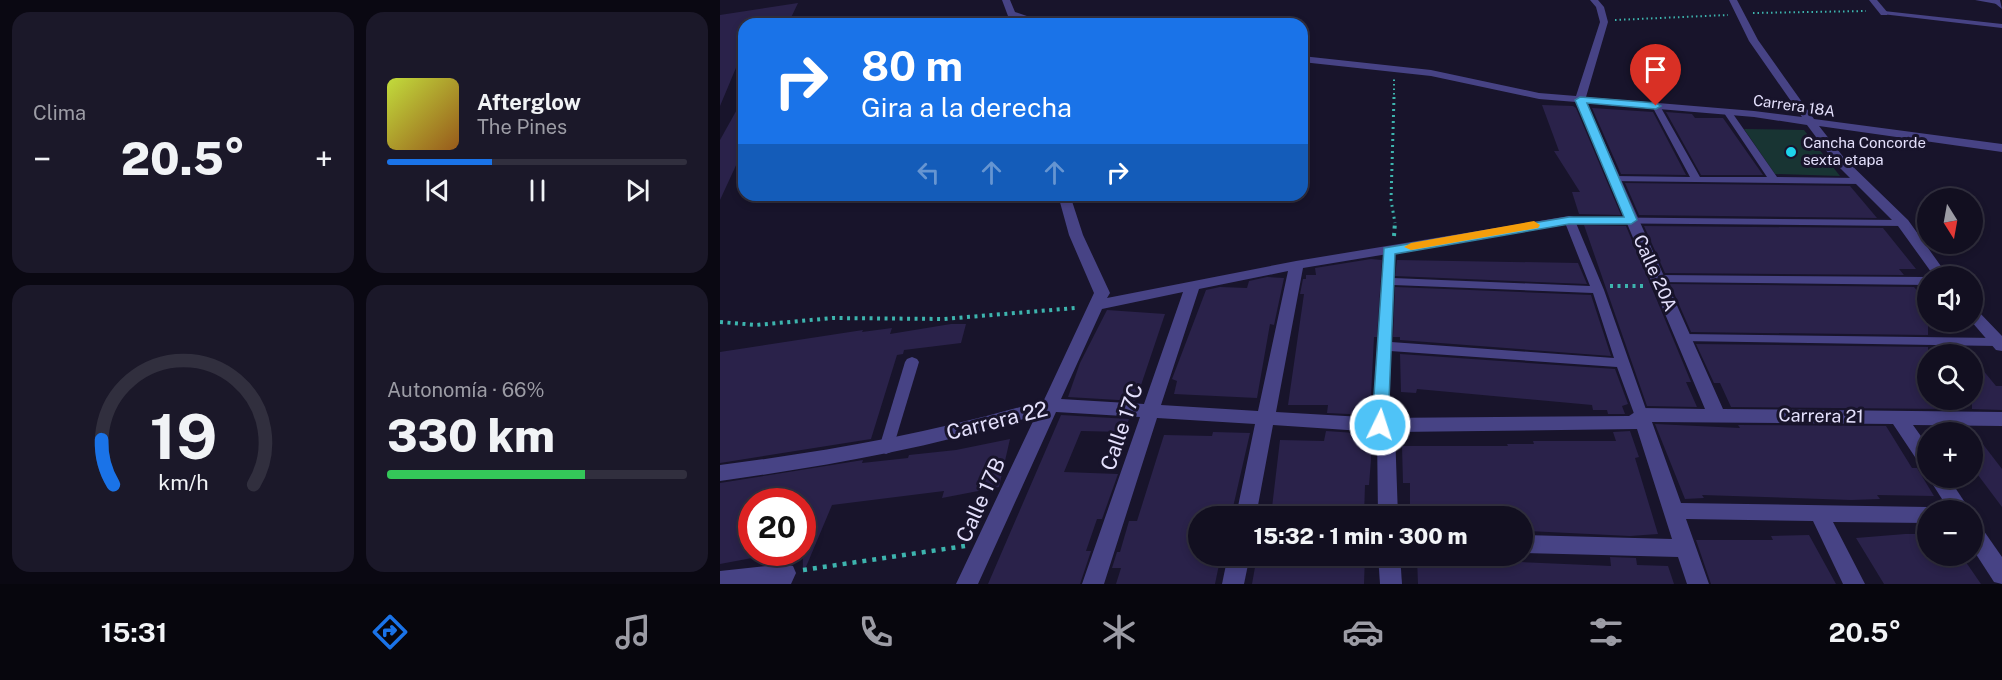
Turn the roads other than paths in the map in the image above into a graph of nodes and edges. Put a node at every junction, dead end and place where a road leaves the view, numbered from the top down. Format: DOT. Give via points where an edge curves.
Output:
graph roads {
  1 [pos="1006,0"];
  2 [pos="1594,0"];
  3 [pos="1733,0"];
  4 [pos="1873,0"];
  5 [pos="1978,0"];
  6 [pos="1999,3"];
  7 [pos="1884,13"];
  8 [pos="1011,14"];
  9 [pos="1007,18"];
  10 [pos="1025,18"];
  11 [pos="2002,26"];
  12 [pos="1308,60"];
  13 [pos="1580,100"];
  14 [pos="1656,106"];
  15 [pos="1728,113"];
  16 [pos="1814,125"];
  17 [pos="2002,148"];
  18 [pos="1613,179"];
  19 [pos="1697,180"];
  20 [pos="1774,180"];
  21 [pos="1861,181"];
  22 [pos="1066,201"];
  23 [pos="1569,220"];
  24 [pos="1631,220"];
  25 [pos="1903,223"];
  26 [pos="1389,251"];
  27 [pos="1296,265"];
  28 [pos="1934,266"];
  29 [pos="1388,281"];
  30 [pos="1917,281"];
  31 [pos="1660,283"];
  32 [pos="1193,284"];
  33 [pos="1598,288"];
  34 [pos="1098,305"];
  35 [pos="1983,326"];
  36 [pos="1684,338"];
  37 [pos="2000,344"];
  38 [pos="1385,346"];
  39 [pos="912,362"];
  40 [pos="1620,363"];
  41 [pos="1048,405"];
  42 [pos="1151,411"];
  43 [pos="1716,414"];
  44 [pos="1641,415"];
  45 [pos="1898,417"];
  46 [pos="1265,419"];
  47 [pos="2002,419"];
  48 [pos="1383,425"];
  49 [pos="1917,445"];
  50 [pos="886,448"];
  51 [pos="720,473"];
  52 [pos="1248,506"];
  53 [pos="1387,506"];
  54 [pos="1674,511"];
  55 [pos="1819,513"];
  56 [pos="1917,515"];
  57 [pos="1533,544"];
  58 [pos="1983,546"];
  59 [pos="1686,548"];
  60 [pos="1237,566"];
  61 [pos="1390,566"];
  62 [pos="2002,575"];
  63 [pos="782,579"];
  64 [pos="720,581"];
  65 [pos="966,584"];
  66 [pos="1093,584"];
  67 [pos="1233,584"];
  68 [pos="1391,584"];
  69 [pos="1698,584"];
  70 [pos="1854,584"];
  1 -- 8 [label="street"];
  2 -- 13 [label="street" via="1604,22"];
  3 -- 16 [label="street" via="1754,41"];
  4 -- 7 [label="street"];
  5 -- 6 [label="lane"];
  7 -- 11 [label="lane"];
  8 -- 9 [label="street"];
  8 -- 10 [label="street"];
  12 -- 13 [label="street, Carrera 18A" via="1460,78 1539,96"];
  13 -- 14 [label="street, Carrera 18A"];
  13 -- 18 [label="street, Calle 20A"];
  14 -- 15 [label="street, Carrera 18A"];
  14 -- 19 [label="lane"];
  15 -- 16 [label="street, Carrera 18A"];
  15 -- 20 [label="lane"];
  16 -- 17 [label="street, Carrera 18A"];
  16 -- 21 [label="street" via="1840,162"];
  18 -- 19 [label="lane"];
  18 -- 24 [label="street, Calle 20A"];
  19 -- 20 [label="lane"];
  20 -- 21 [label="lane"];
  21 -- 25 [label="street"];
  22 -- 34 [label="street" via="1102,293"];
  23 -- 24 [label="lane"];
  23 -- 26 [label="street"];
  23 -- 33 [label="lane"];
  24 -- 25 [label="lane"];
  24 -- 31 [label="street, Calle 20A"];
  25 -- 28 [label="street"];
  26 -- 27 [label="street"];
  26 -- 29 [label="lane"];
  27 -- 32 [label="street"];
  27 -- 46 [label="street"];
  29 -- 33 [label="lane"];
  29 -- 38 [label="lane"];
  30 -- 31 [label="lane"];
  31 -- 36 [label="street, Calle 20A"];
  32 -- 34 [label="street"];
  32 -- 42 [label="street, Calle 17C"];
  33 -- 40 [label="lane"];
  34 -- 41 [label="street, Calle 17B"];
  35 -- 37 [label="street"];
  36 -- 37 [label="lane"];
  36 -- 43 [label="street, Calle 20A"];
  38 -- 40 [label="lane"];
  38 -- 48 [label="lane"];
  39 -- 50 [label="lane"];
  40 -- 44 [label="lane"];
  41 -- 42 [label="street, Carrera 22"];
  41 -- 50 [label="street, Carrera 22"];
  41 -- 65 [label="street, Calle 17B"];
  42 -- 46 [label="street, Carrera 22"];
  42 -- 66 [label="street, Calle 17C"];
  43 -- 44 [label="street, Carrera 21"];
  43 -- 45 [label="street, Carrera 21"];
  44 -- 48 [label="street, Carrera 22" via="1633,423"];
  44 -- 54 [label="street"];
  45 -- 47 [label="street, Carrera 21"];
  45 -- 49 [label="street"];
  46 -- 48 [label="street, Carrera 22"];
  46 -- 52 [label="street"];
  48 -- 53 [label="street"];
  50 -- 51 [label="street, Carrera 22"];
  54 -- 55 [label="street"];
  54 -- 59 [label="street"];
  55 -- 56 [label="street"];
  55 -- 70 [label="street"];
  57 -- 59 [label="street"];
  58 -- 62 [label="street"];
  59 -- 69 [label="street"];
  60 -- 67 [label="street"];
  61 -- 68 [label="street"];
  63 -- 64 [label="street"];
}
